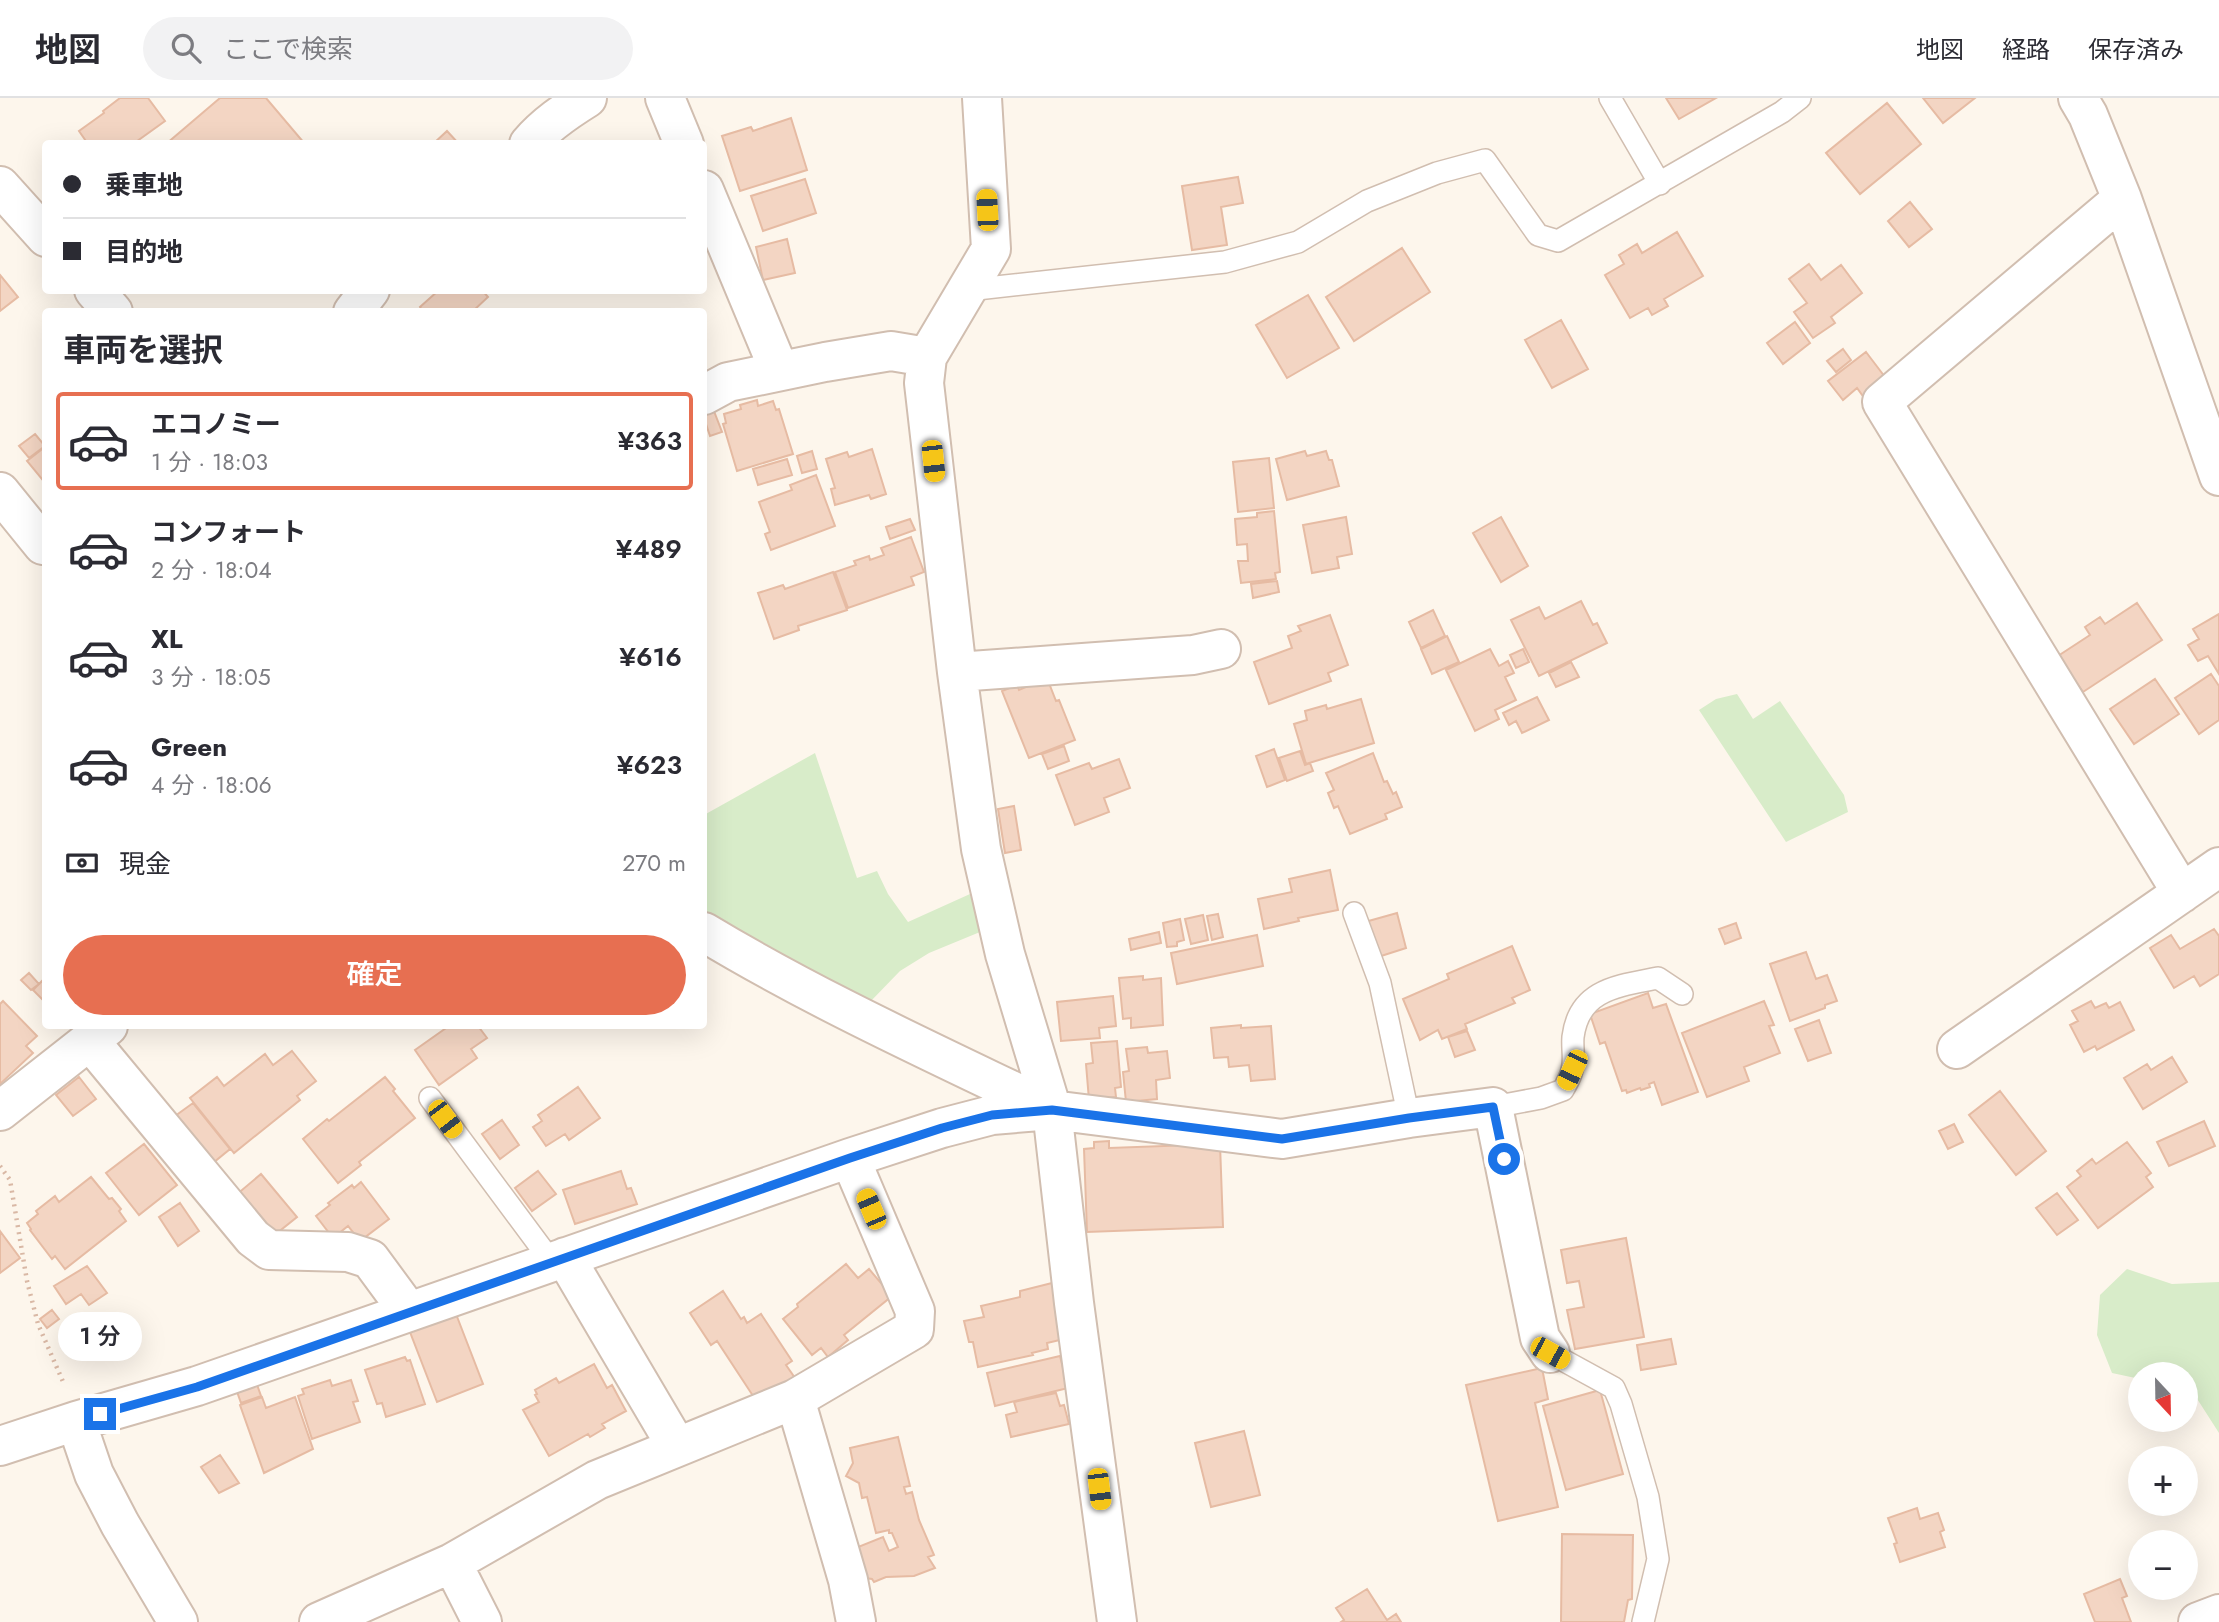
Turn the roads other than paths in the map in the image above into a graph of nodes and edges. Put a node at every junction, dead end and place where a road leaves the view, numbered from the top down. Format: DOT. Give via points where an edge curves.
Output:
graph roads {
  1 [pos="587,98"];
  2 [pos="665,98"];
  3 [pos="982,98"];
  4 [pos="1610,98"];
  5 [pos="1800,98"];
  6 [pos="2078,98"];
  7 [pos="532,140"];
  8 [pos="682,140"];
  9 [pos="1660,184"];
  10 [pos="0,186"];
  11 [pos="707,197"];
  12 [pos="2122,199"];
  13 [pos="42,233"];
  14 [pos="968,290"];
  15 [pos="97,294"];
  16 [pos="367,294"];
  17 [pos="110,308"];
  18 [pos="356,308"];
  19 [pos="927,357"];
  20 [pos="779,370"];
  21 [pos="707,394"];
  22 [pos="2219,476"];
  23 [pos="0,492"];
  24 [pos="42,544"];
  25 [pos="1221,649"];
  26 [pos="957,672"];
  27 [pos="2219,867"];
  28 [pos="2182,893"];
  29 [pos="1354,914"];
  30 [pos="707,934"];
  31 [pos="1682,994"];
  32 [pos="98,1033"];
  33 [pos="1956,1049"];
  34 [pos="430,1098"];
  35 [pos="1493,1107"];
  36 [pos="1052,1110"];
  37 [pos="0,1111"];
  38 [pos="1409,1118"];
  39 [pos="850,1158"];
  40 [pos="558,1259"];
  41 [pos="409,1312"];
  42 [pos="1550,1353"];
  43 [pos="795,1399"];
  44 [pos="76,1421"];
  45 [pos="0,1446"];
  46 [pos="677,1447"];
  47 [pos="452,1563"];
  48 [pos="2219,1614"];
  49 [pos="178,1622"];
  50 [pos="318,1622"];
  51 [pos="482,1622"];
  52 [pos="856,1622"];
  53 [pos="1117,1622"];
  54 [pos="1643,1622"];
  55 [pos="2197,1622"];
  1 -- 7 [label="street"];
  2 -- 8 [label="street"];
  3 -- 14 [label="street" via="991,249"];
  4 -- 9 [label="lane"];
  5 -- 9 [label="lane"];
  6 -- 12 [label="street"];
  9 -- 14 [label="lane" via="1558,241 1538,235 1485,160 1367,201 1298,242 1225,262"];
  10 -- 13 [label="street"];
  11 -- 20 [label="street"];
  12 -- 22 [label="street"];
  12 -- 28 [label="street" via="1882,402"];
  14 -- 19 [label="street"];
  15 -- 17 [label="street"];
  16 -- 18 [label="street"];
  19 -- 20 [label="street" via="891,351"];
  19 -- 26 [label="street" via="924,383"];
  20 -- 21 [label="street" via="728,382"];
  23 -- 24 [label="street"];
  25 -- 26 [label="street" via="1193,656"];
  26 -- 36 [label="street" via="981,849 1005,954"];
  27 -- 28 [label="street"];
  28 -- 33 [label="street"];
  29 -- 38 [label="lane" via="1380,984"];
  30 -- 36 [label="street" via="830,1002"];
  31 -- 35 [label="lane" via="1658,978 1620,986 1590,999 1579,1014 1572,1070 1563,1090"];
  32 -- 37 [label="street"];
  32 -- 41 [label="street" via="253,1238 269,1250 348,1252 370,1259"];
  34 -- 40 [label="lane"];
  35 -- 38 [label="street"];
  35 -- 42 [label="street" via="1540,1338"];
  36 -- 38 [label="street" via="1282,1139"];
  36 -- 39 [label="street" via="992,1115"];
  36 -- 53 [label="street"];
  39 -- 40 [label="street"];
  39 -- 43 [label="street" via="915,1311 915,1329"];
  40 -- 41 [label="street"];
  40 -- 46 [label="street"];
  41 -- 44 [label="street" via="197,1387"];
  42 -- 54 [label="lane" via="1614,1388 1621,1404 1648,1497 1658,1559"];
  43 -- 46 [label="street"];
  43 -- 52 [label="street"];
  44 -- 45 [label="street"];
  44 -- 49 [label="street" via="94,1474"];
  46 -- 47 [label="street" via="597,1480"];
  47 -- 50 [label="street"];
  47 -- 51 [label="street"];
  48 -- 55 [label="street"];
}
